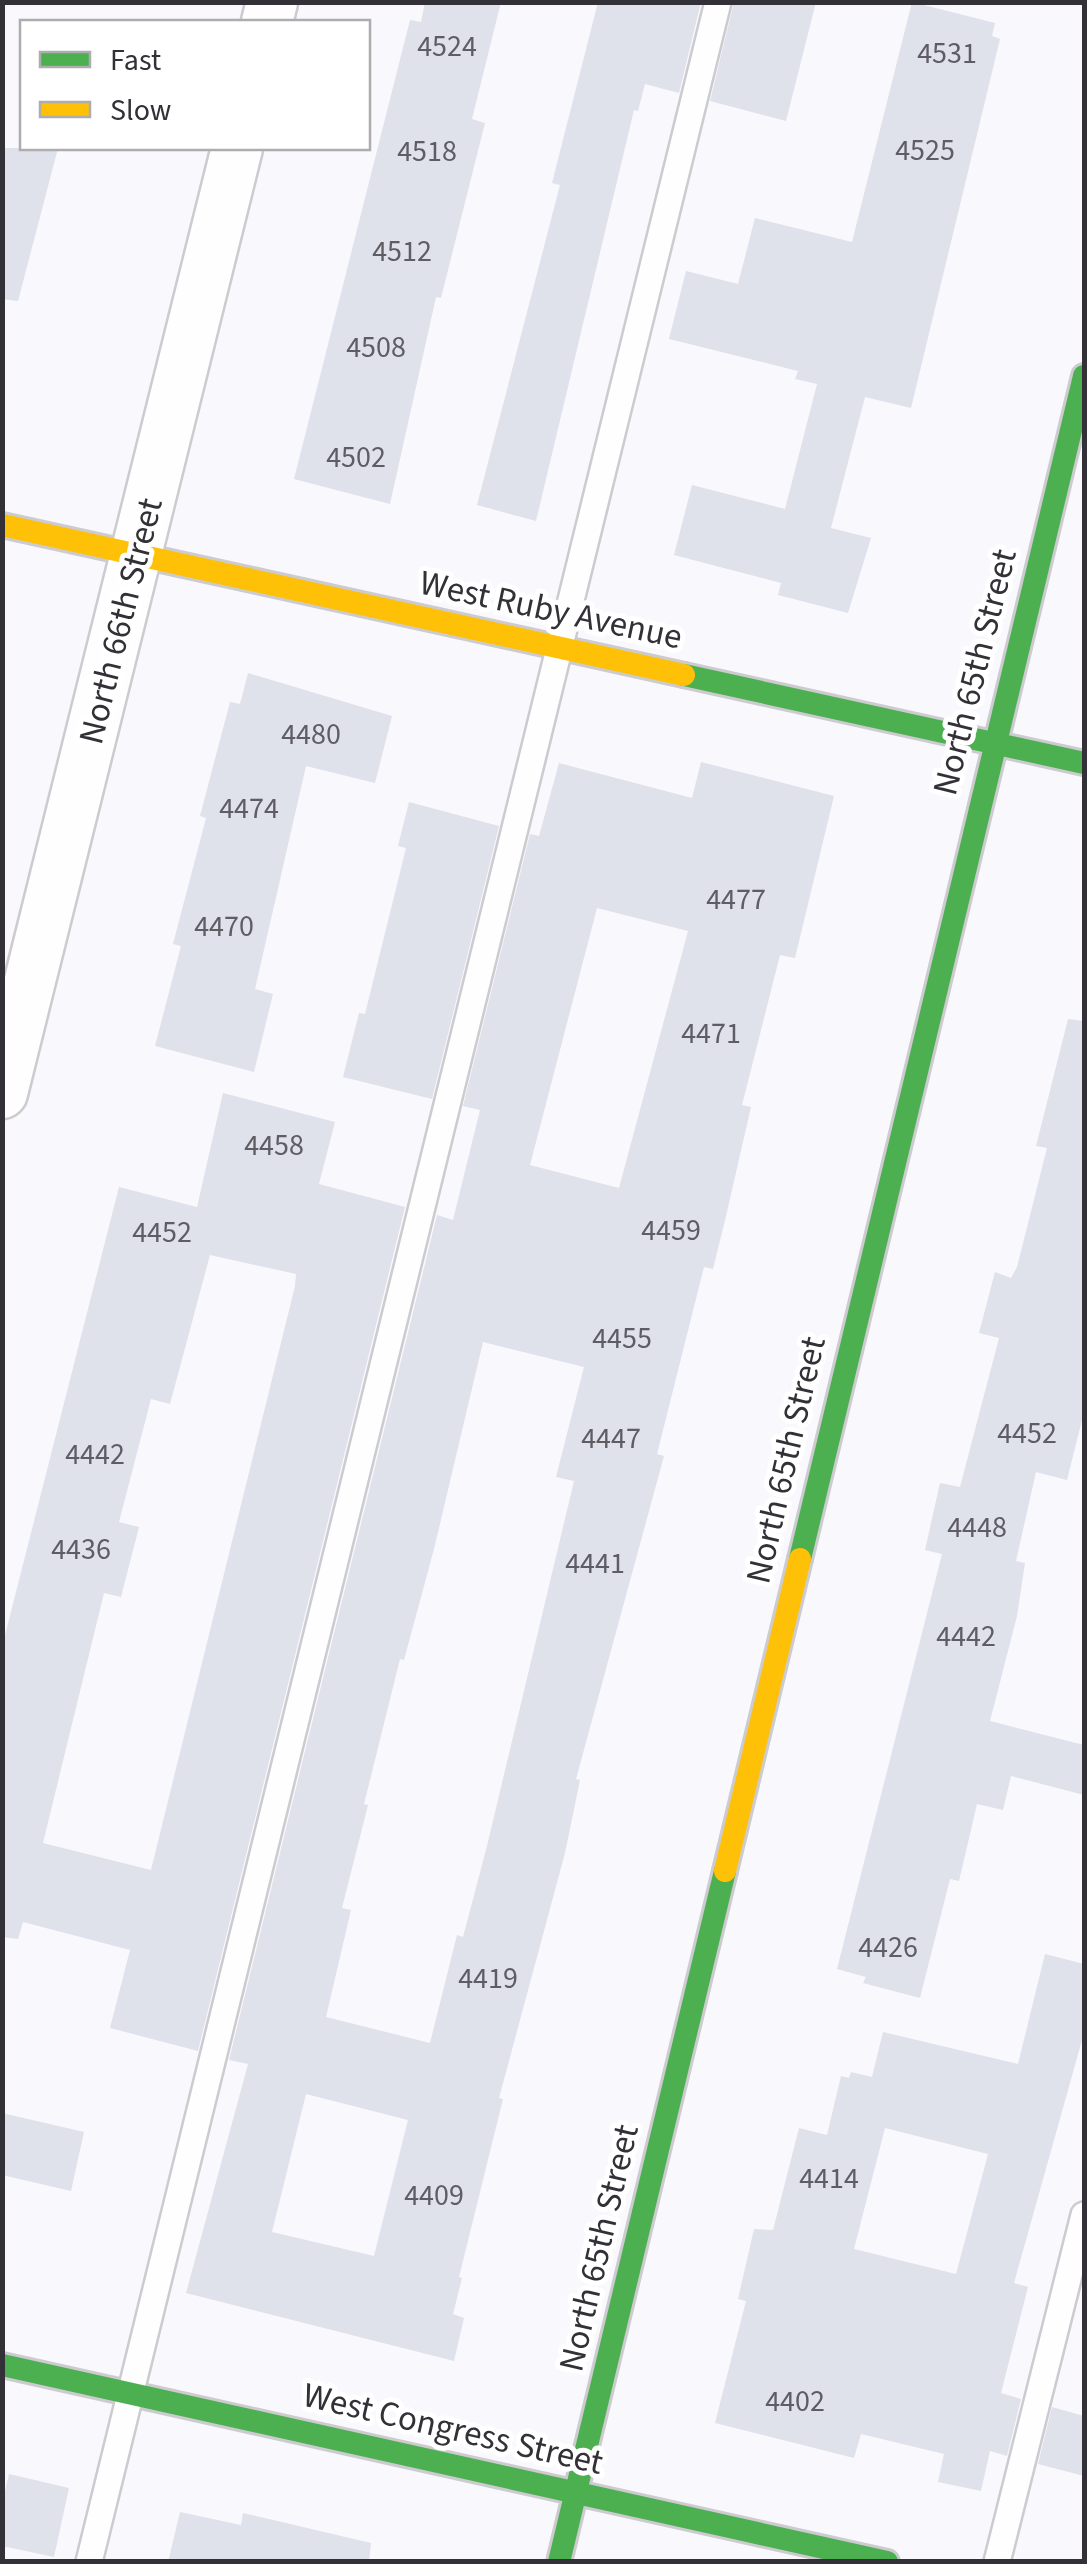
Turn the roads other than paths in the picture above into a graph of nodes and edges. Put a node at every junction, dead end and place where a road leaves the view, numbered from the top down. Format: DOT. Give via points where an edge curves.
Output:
graph roads {
  1 [pos="718,2"];
  2 [pos="237,150"];
  3 [pos="1084,376"];
  4 [pos="2,525"];
  5 [pos="138,555"];
  6 [pos="560,648"];
  7 [pos="993,742"];
  8 [pos="1084,763"];
  9 [pos="2,1093"];
  10 [pos="1084,2214"];
  11 [pos="2,2365"];
  12 [pos="130,2394"];
  13 [pos="576,2493"];
  14 [pos="89,2562"];
  15 [pos="559,2562"];
  16 [pos="887,2562"];
  17 [pos="996,2562"];
  1 -- 6 [label="lane"];
  2 -- 5 [label="street, North 66th Street"];
  3 -- 7 [label="street, North 65th Street"];
  4 -- 5 [label="street, West Ruby Avenue"];
  5 -- 6 [label="street, West Ruby Avenue"];
  5 -- 9 [label="street, North 66th Street"];
  6 -- 7 [label="street, West Ruby Avenue"];
  6 -- 12 [label="lane"];
  7 -- 8 [label="street, West Ruby Avenue"];
  7 -- 13 [label="street, North 65th Street"];
  10 -- 17 [label="lane"];
  11 -- 12 [label="street, West Congress Street"];
  12 -- 13 [label="street, West Congress Street"];
  12 -- 14 [label="lane"];
  13 -- 15 [label="street, North 65th Street"];
  13 -- 16 [label="street, West Congress Street"];
}
